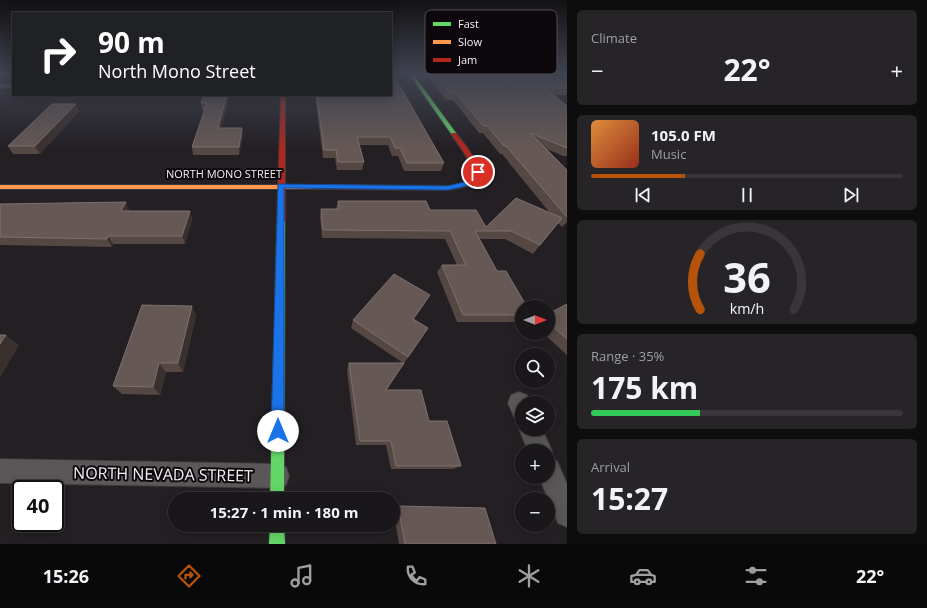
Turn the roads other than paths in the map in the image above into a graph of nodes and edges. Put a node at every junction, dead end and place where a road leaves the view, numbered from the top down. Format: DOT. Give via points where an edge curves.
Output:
graph roads {
  1 [pos="283,99"];
  2 [pos="430,99"];
  3 [pos="281,186"];
  4 [pos="0,187"];
  5 [pos="0,471"];
  6 [pos="554,484"];
  7 [pos="277,488"];
  8 [pos="567,514"];
  9 [pos="277,532"];
  10 [pos="277,544"];
  1 -- 3 [label="street"];
  2 -- 3 [label="street, NORTH MONO STREET" via="478,172 470,183 448,188"];
  3 -- 4 [label="street, NORTH MONO STREET"];
  3 -- 7 [label="street"];
  5 -- 7 [label="street, NORTH NEVADA STREET"];
  6 -- 8 [label="street"];
  9 -- 10 [label="street"];
}
